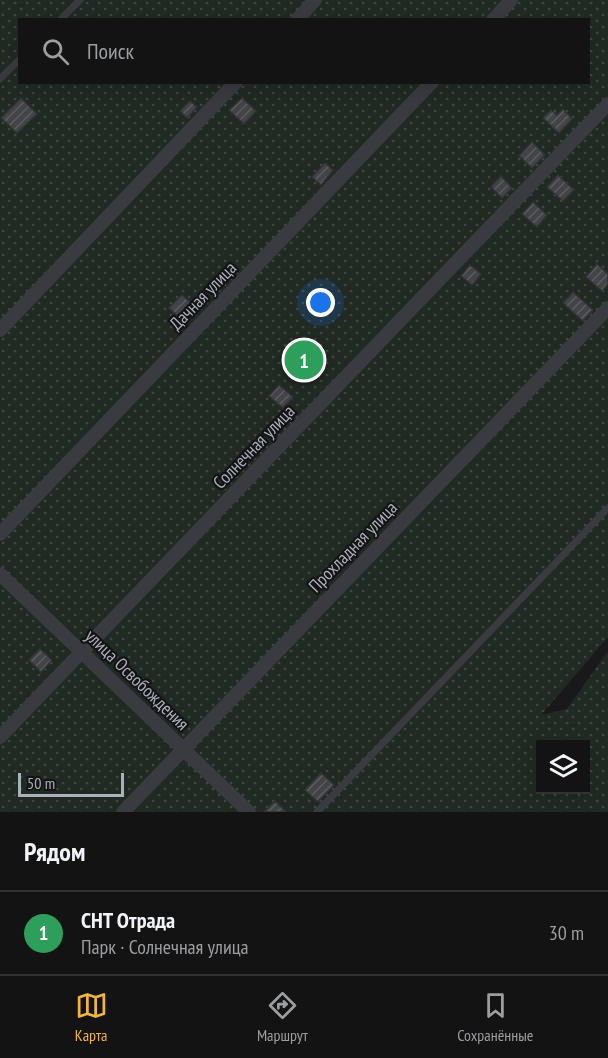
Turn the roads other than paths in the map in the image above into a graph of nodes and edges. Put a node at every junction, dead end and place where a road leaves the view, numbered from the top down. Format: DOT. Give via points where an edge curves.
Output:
graph roads {
  1 [pos="80,0"];
  2 [pos="315,0"];
  3 [pos="511,0"];
  4 [pos="62,18"];
  5 [pos="299,18"];
  6 [pos="495,18"];
  7 [pos="18,61"];
  8 [pos="0,79"];
  9 [pos="234,84"];
  10 [pos="430,84"];
  11 [pos="608,104"];
  12 [pos="608,308"];
  13 [pos="0,330"];
  14 [pos="608,508"];
  15 [pos="0,534"];
  16 [pos="0,574"];
  17 [pos="82,652"];
  18 [pos="0,737"];
  19 [pos="184,749"];
  20 [pos="123,812"];
  21 [pos="249,812"];
  22 [pos="317,812"];
  1 -- 4 [label="lane"];
  2 -- 5 [label="street"];
  3 -- 6 [label="street"];
  7 -- 8 [label="lane"];
  9 -- 13 [label="street"];
  10 -- 15 [label="street, Дачная улица"];
  11 -- 17 [label="street, Солнечная улица"];
  12 -- 19 [label="street, Прохладная улица"];
  14 -- 22 [label="lane"];
  16 -- 17 [label="street, улица Освобождения"];
  17 -- 18 [label="street, Солнечная улица"];
  17 -- 19 [label="street, улица Освобождения"];
  19 -- 20 [label="street, Прохладная улица"];
  19 -- 21 [label="street, улица Освобождения"];
}
